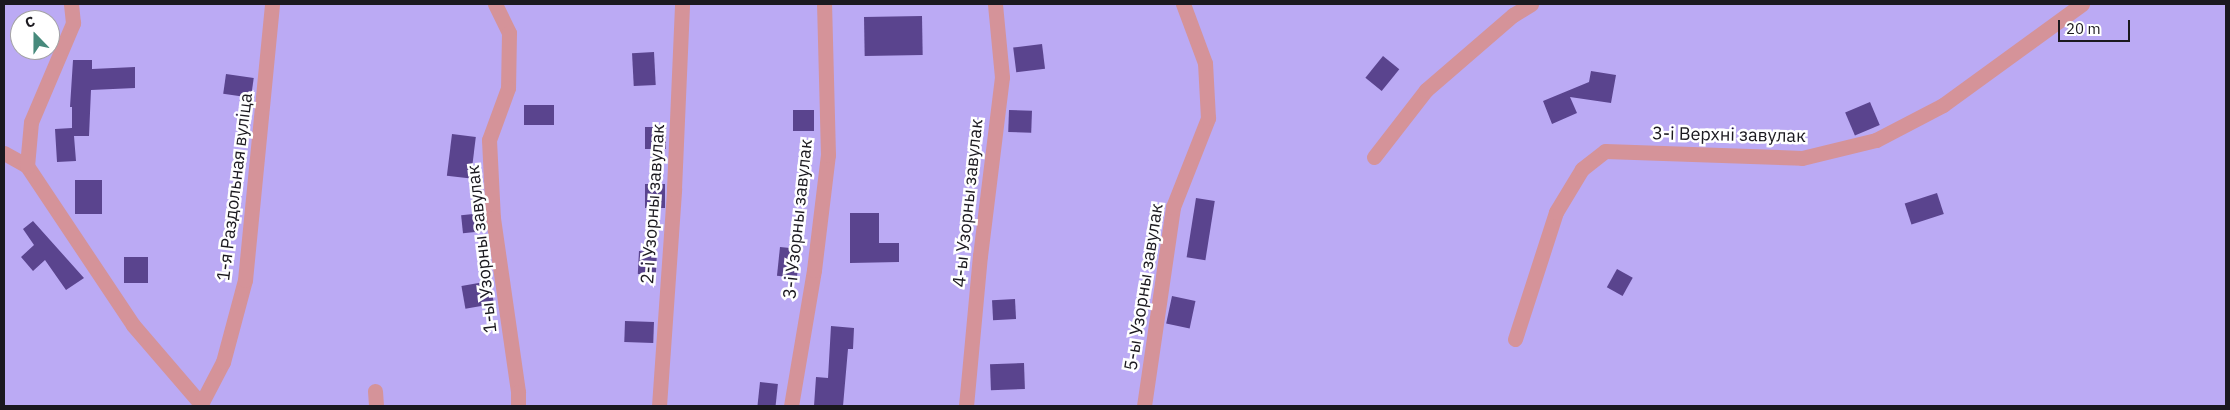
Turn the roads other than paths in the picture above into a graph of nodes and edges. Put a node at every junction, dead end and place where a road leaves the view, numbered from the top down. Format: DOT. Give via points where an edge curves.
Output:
graph roads {
  1 [pos="70,4"];
  2 [pos="272,4"];
  3 [pos="495,4"];
  4 [pos="682,4"];
  5 [pos="824,4"];
  6 [pos="995,4"];
  7 [pos="1183,4"];
  8 [pos="1530,4"];
  9 [pos="2082,4"];
  10 [pos="4,153"];
  11 [pos="1374,157"];
  12 [pos="27,166"];
  13 [pos="1515,339"];
  14 [pos="375,391"];
  15 [pos="202,405"];
  16 [pos="376,406"];
  17 [pos="518,406"];
  18 [pos="658,406"];
  19 [pos="791,406"];
  20 [pos="966,406"];
  21 [pos="1144,406"];
  1 -- 12 [label="lane" via="73,24 31,122"];
  2 -- 15 [label="lane, 1-я Раздольная вуліца" via="245,280 222,362"];
  3 -- 17 [label="lane, 1-ы Узорны завулак" via="509,33 508,88 489,140 493,218"];
  4 -- 18 [label="lane, 2-і Узорны завулак" via="674,189"];
  5 -- 19 [label="lane, 3-і Узорны завулак" via="828,155 814,270"];
  6 -- 20 [label="lane, 4-ы Узорны завулак" via="1002,77"];
  7 -- 21 [label="lane, 5-ы Узорны завулак" via="1205,63 1208,118 1173,207"];
  8 -- 11 [label="lane" via="1426,90"];
  9 -- 13 [label="lane, 3-і Верхні завулак" via="1943,105 1876,140 1802,158 1605,151 1582,169 1556,212"];
  10 -- 12 [label="lane, 1-я Раздольная вуліца"];
  12 -- 15 [label="lane, 1-я Раздольная вуліца" via="133,325"];
  14 -- 16 [label="lane"];
}
